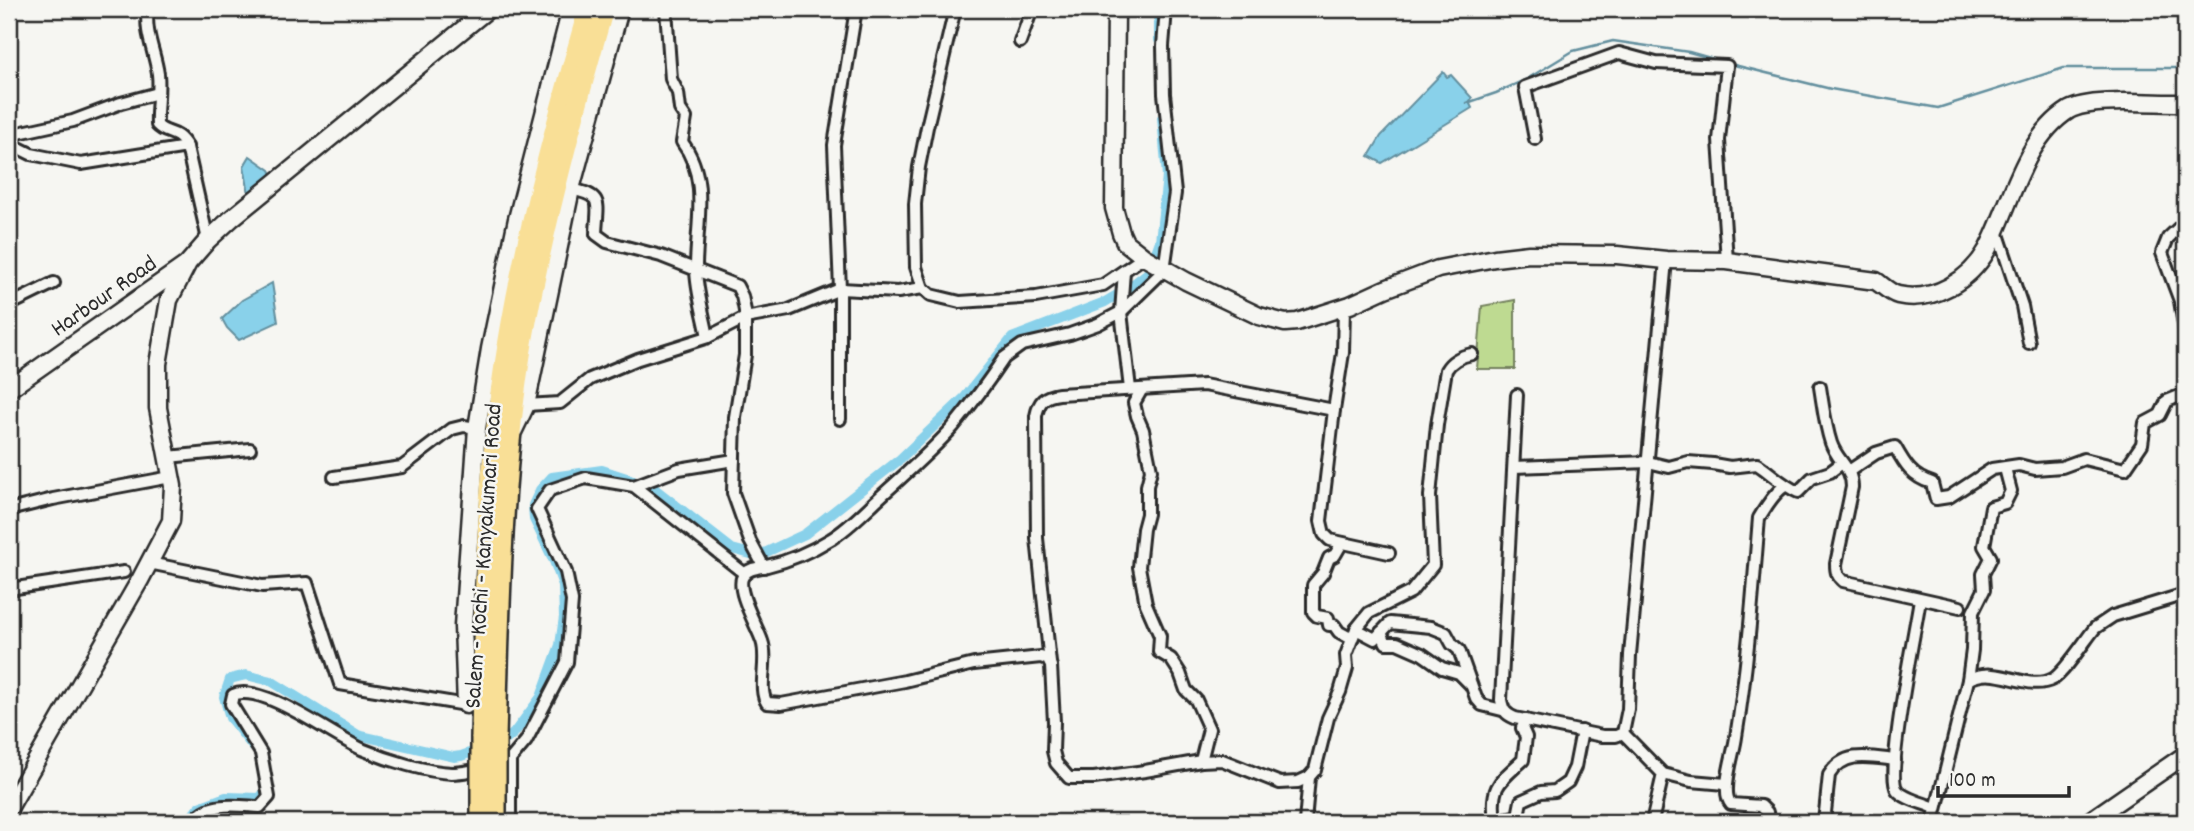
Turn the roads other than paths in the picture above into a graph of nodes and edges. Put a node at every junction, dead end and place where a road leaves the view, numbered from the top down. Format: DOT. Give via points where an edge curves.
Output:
graph roads {
  1 [pos="148,9"];
  2 [pos="488,9"];
  3 [pos="571,9"];
  4 [pos="588,9"];
  5 [pos="604,9"];
  6 [pos="620,9"];
  7 [pos="666,9"];
  8 [pos="856,9"];
  9 [pos="955,9"];
  10 [pos="1032,9"];
  11 [pos="1116,9"];
  12 [pos="1166,9"];
  13 [pos="1020,42"];
  14 [pos="158,93"];
  15 [pos="2185,103"];
  16 [pos="9,135"];
  17 [pos="1535,139"];
  18 [pos="9,143"];
  19 [pos="187,147"];
  20 [pos="571,189"];
  21 [pos="2185,222"];
  22 [pos="1996,227"];
  23 [pos="208,240"];
  24 [pos="1144,257"];
  25 [pos="1666,260"];
  26 [pos="1727,261"];
  27 [pos="188,263"];
  28 [pos="1162,269"];
  29 [pos="696,270"];
  30 [pos="1124,271"];
  31 [pos="54,283"];
  32 [pos="923,288"];
  33 [pos="840,289"];
  34 [pos="9,305"];
  35 [pos="1344,307"];
  36 [pos="1122,312"];
  37 [pos="745,318"];
  38 [pos="2185,331"];
  39 [pos="708,337"];
  40 [pos="2029,343"];
  41 [pos="1472,354"];
  42 [pos="1820,387"];
  43 [pos="9,389"];
  44 [pos="1136,389"];
  45 [pos="2185,390"];
  46 [pos="1517,395"];
  47 [pos="526,405"];
  48 [pos="1334,410"];
  49 [pos="840,419"];
  50 [pos="477,428"];
  51 [pos="512,435"];
  52 [pos="250,449"];
  53 [pos="168,457"];
  54 [pos="734,460"];
  55 [pos="1648,462"];
  56 [pos="1514,467"];
  57 [pos="1846,467"];
  58 [pos="2005,467"];
  59 [pos="172,477"];
  60 [pos="334,477"];
  61 [pos="634,486"];
  62 [pos="1785,486"];
  63 [pos="9,510"];
  64 [pos="1342,543"];
  65 [pos="1389,553"];
  66 [pos="149,563"];
  67 [pos="764,566"];
  68 [pos="124,572"];
  69 [pos="745,574"];
  70 [pos="9,589"];
  71 [pos="2185,594"];
  72 [pos="1920,599"];
  73 [pos="1960,607"];
  74 [pos="491,630"];
  75 [pos="1381,632"];
  76 [pos="1354,634"];
  77 [pos="1051,666"];
  78 [pos="1968,680"];
  79 [pos="1473,686"];
  80 [pos="466,705"];
  81 [pos="1502,709"];
  82 [pos="1526,720"];
  83 [pos="1582,732"];
  84 [pos="1623,733"];
  85 [pos="488,738"];
  86 [pos="2185,755"];
  87 [pos="510,760"];
  88 [pos="1895,760"];
  89 [pos="1201,761"];
  90 [pos="1663,774"];
  91 [pos="1309,778"];
  92 [pos="1726,784"];
  93 [pos="9,808"];
  94 [pos="1935,808"];
  95 [pos="194,822"];
  96 [pos="481,822"];
  97 [pos="496,822"];
  98 [pos="510,822"];
  99 [pos="1305,822"];
  100 [pos="1652,822"];
  101 [pos="1768,822"];
  102 [pos="1824,822"];
  103 [pos="1933,822"];
  104 [pos="2088,822"];
  1 -- 14 [label="street"];
  2 -- 23 [label="street"];
  3 -- 50 [label="street" via="517,219"];
  4 -- 74 [label="highway, Salem - Kochi - Kanyakumari Road" via="553,133 509,337 488,511"];
  5 -- 51 [label="highway, Salem - Kochi - Kanyakumari Road" via="547,226 524,339"];
  6 -- 20 [label="street"];
  7 -- 29 [label="street" via="671,79 686,118 682,142 695,165 700,193"];
  8 -- 33 [label="street" via="834,145"];
  9 -- 32 [label="street" via="919,167 916,267"];
  10 -- 13 [label="street"];
  11 -- 24 [label="street" via="1114,208 1125,242"];
  12 -- 28 [label="street" via="1164,94 1175,193"];
  14 -- 16 [label="street" via="74,121"];
  14 -- 19 [label="street" via="158,125 181,138"];
  15 -- 22 [label="street" via="2104,103 2073,108 2058,117 2028,157"];
  17 -- 26 [label="street" via="1525,86 1619,53 1656,63 1727,66 1718,140"];
  18 -- 19 [label="street" via="31,154 80,164"];
  19 -- 23 [label="street"];
  20 -- 29 [label="street" via="591,193 596,199 596,234 607,242"];
  20 -- 47 [label="street"];
  21 -- 38 [label="street" via="2168,239 2162,253 2180,301"];
  22 -- 26 [label="street" via="1972,271 1943,291 1925,296 1896,295 1876,281"];
  22 -- 40 [label="street"];
  23 -- 27 [label="street"];
  24 -- 28 [label="street"];
  24 -- 30 [label="street"];
  25 -- 26 [label="street"];
  25 -- 35 [label="street" via="1551,253 1494,258 1438,270"];
  25 -- 55 [label="street"];
  27 -- 43 [label="street, Harbour Road"];
  27 -- 53 [label="street" via="169,300 158,364 158,408"];
  28 -- 35 [label="street" via="1259,316 1285,323"];
  28 -- 36 [label="street"];
  29 -- 37 [label="street" via="737,286"];
  29 -- 39 [label="street"];
  30 -- 32 [label="street" via="1103,285 1036,297 960,302 931,295"];
  30 -- 36 [label="street"];
  31 -- 34 [label="street"];
  32 -- 33 [label="street" via="898,292"];
  33 -- 37 [label="street" via="789,310"];
  33 -- 49 [label="street"];
  35 -- 48 [label="street" via="1343,354"];
  36 -- 44 [label="street"];
  36 -- 67 [label="street" via="1070,334 1013,350 951,429 859,516 832,538 792,559"];
  37 -- 39 [label="street"];
  37 -- 54 [label="street"];
  39 -- 47 [label="street" via="590,379 560,403"];
  41 -- 76 [label="street" via="1461,356 1446,370 1430,496 1433,565 1411,592 1370,613"];
  42 -- 57 [label="street" via="1830,440"];
  44 -- 48 [label="street" via="1204,385"];
  44 -- 77 [label="street" via="1049,395 1039,404 1037,538"];
  44 -- 89 [label="street" via="1134,403 1151,470 1141,584 1160,636 1159,652 1171,659 1209,729"];
  45 -- 58 [label="street" via="2145,423 2142,444 2125,469 2084,459 2062,467"];
  46 -- 56 [label="street"];
  47 -- 51 [label="street"];
  48 -- 64 [label="street" via="1321,522 1324,534"];
  50 -- 60 [label="street" via="452,429 402,467"];
  50 -- 80 [label="street" via="463,626"];
  51 -- 74 [label="highway, Salem - Kochi - Kanyakumari Road"];
  52 -- 53 [label="street"];
  53 -- 59 [label="street"];
  54 -- 61 [label="street" via="679,469"];
  54 -- 67 [label="street" via="733,493"];
  55 -- 56 [label="street"];
  55 -- 62 [label="street" via="1669,467 1688,462 1730,467 1757,464"];
  55 -- 84 [label="street"];
  56 -- 81 [label="street"];
  57 -- 58 [label="street" via="1895,447 1906,467 1932,483 1936,499 1949,497 1992,469"];
  57 -- 62 [label="street" via="1812,478 1798,492"];
  57 -- 72 [label="street" via="1852,487 1836,564 1838,577"];
  58 -- 78 [label="street" via="2011,491 2005,503 1991,507 1989,515 1984,546 1991,558 1973,612"];
  59 -- 63 [label="street"];
  59 -- 66 [label="street" via="171,521"];
  61 -- 69 [label="street"];
  61 -- 87 [label="street" via="586,478 550,490 537,509 566,572 572,601 567,662 526,741"];
  62 -- 92 [label="street" via="1759,518 1747,673"];
  64 -- 65 [label="street"];
  64 -- 76 [label="street" via="1313,585 1313,612 1328,618 1329,625 1339,632"];
  66 -- 80 [label="street" via="262,586 307,583 340,684"];
  66 -- 93 [label="street"];
  67 -- 69 [label="street"];
  68 -- 70 [label="street"];
  69 -- 77 [label="street" via="740,586 766,652 763,692 767,703 781,704 1000,660 1041,657"];
  71 -- 78 [label="street" via="2103,622 2054,678 2042,682 1988,673"];
  72 -- 73 [label="street"];
  72 -- 88 [label="street"];
  74 -- 85 [label="highway, Salem - Kochi - Kanyakumari Road"];
  75 -- 76 [label="street" via="1375,639"];
  75 -- 79 [label="street" via="1386,643 1422,654 1459,673"];
  75 -- 79 [label="street" via="1390,623 1400,623 1446,633 1459,650"];
  76 -- 91 [label="street" via="1340,692"];
  77 -- 89 [label="street" via="1053,751 1056,763 1069,778"];
  78 -- 94 [label="street"];
  79 -- 81 [label="street" via="1482,705"];
  80 -- 85 [label="highway"];
  81 -- 82 [label="street"];
  82 -- 83 [label="street"];
  82 -- 83 [label="street" via="1523,760 1498,783 1495,821 1518,816 1521,801 1568,782"];
  83 -- 84 [label="street" via="1602,736"];
  84 -- 90 [label="street"];
  85 -- 96 [label="highway, Salem - Kochi - Kanyakumari Road, bridge"];
  85 -- 97 [label="highway, Salem - Kochi - Kanyakumari Road, bridge"];
  86 -- 104 [label="street"];
  87 -- 95 [label="street" via="485,769 429,770 363,749 266,696 241,692 233,695 231,704 261,753 269,797 260,807 215,806"];
  87 -- 98 [label="street"];
  88 -- 94 [label="street" via="1896,789"];
  88 -- 102 [label="street" via="1847,758 1833,768"];
  89 -- 91 [label="street" via="1222,760 1280,783"];
  90 -- 92 [label="street"];
  90 -- 100 [label="street"];
  91 -- 99 [label="street"];
  92 -- 101 [label="street" via="1731,804 1761,806"];
  94 -- 103 [label="street"];
}
